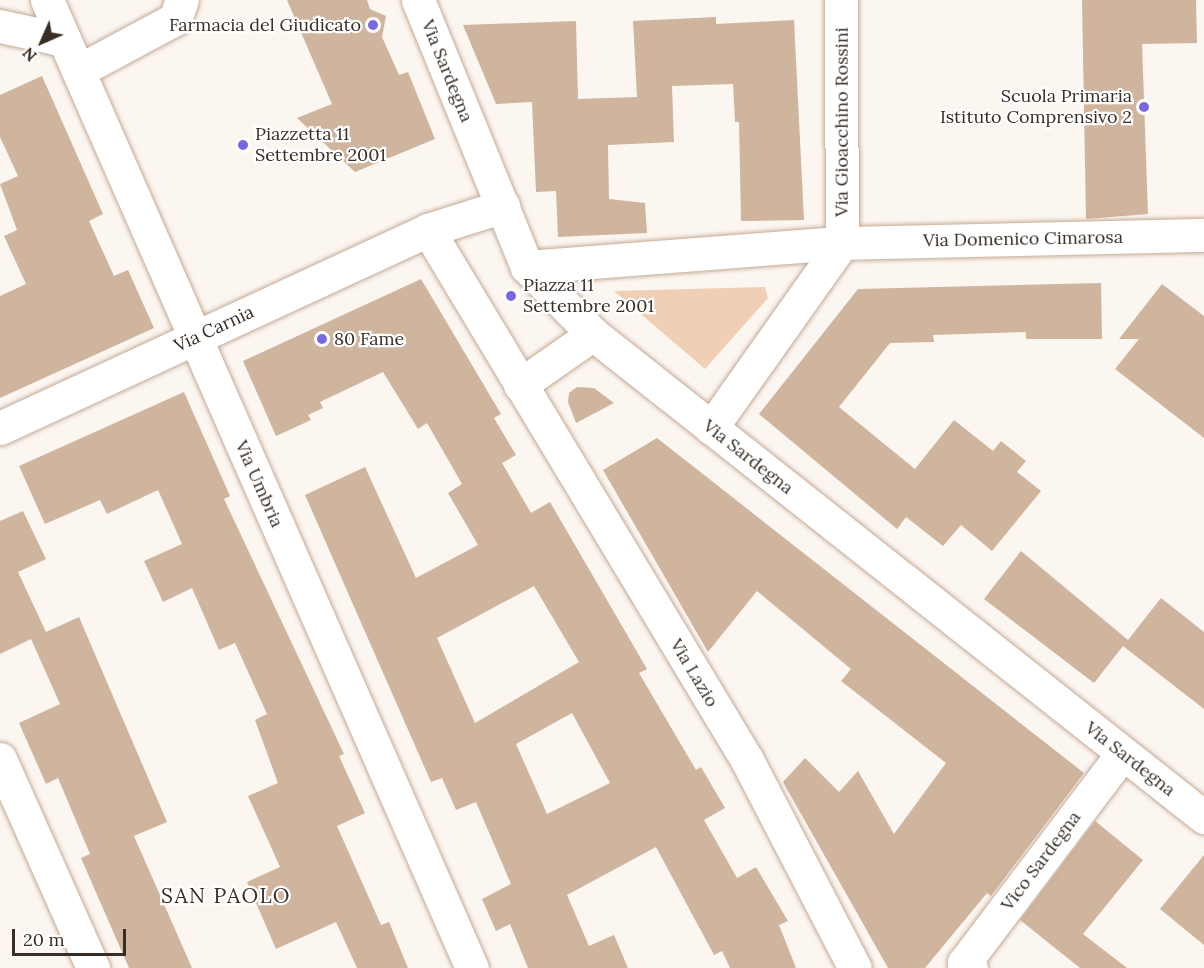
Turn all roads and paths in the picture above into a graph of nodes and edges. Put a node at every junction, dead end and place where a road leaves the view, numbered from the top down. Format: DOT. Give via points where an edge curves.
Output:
graph roads {
  1 [pos="47,0"];
  2 [pos="182,0"];
  3 [pos="418,0"];
  4 [pos="841,0"];
  5 [pos="0,26"];
  6 [pos="64,40"];
  7 [pos="78,71"];
  8 [pos="503,206"];
  9 [pos="428,230"];
  10 [pos="1198,242"];
  11 [pos="842,243"];
  12 [pos="527,267"];
  13 [pos="593,334"];
  14 [pos="194,339"];
  15 [pos="520,385"];
  16 [pos="0,428"];
  17 [pos="711,428"];
  18 [pos="1123,753"];
  19 [pos="0,759"];
  20 [pos="1204,817"];
  21 [pos="93,968"];
  22 [pos="472,968"];
  23 [pos="855,968"];
  24 [pos="971,968"];
  1 -- 6 [label="street, Via Umbria"];
  2 -- 7 [label="street" via="175,19"];
  3 -- 8 [label="street, Via Sardegna"];
  4 -- 11 [label="street, Via Gioacchino Rossini"];
  5 -- 6 [label="street"];
  6 -- 7 [label="street, Via Umbria"];
  7 -- 14 [label="street, Via Umbria"];
  8 -- 9 [label="street"];
  8 -- 12 [label="street, Via Sardegna"];
  9 -- 14 [label="street, Via Carnia"];
  9 -- 15 [label="street"];
  10 -- 11 [label="street, Via Domenico Cimarosa"];
  11 -- 12 [label="street, Via Domenico Cimarosa"];
  11 -- 17 [label="street"];
  12 -- 13 [label="street, Via Sardegna"];
  13 -- 15 [label="street"];
  13 -- 17 [label="street, Via Sardegna"];
  14 -- 16 [label="street, Via Carnia"];
  14 -- 22 [label="street, Via Umbria"];
  15 -- 23 [label="street, Via Lazio" via="747,760"];
  17 -- 18 [label="street, Via Sardegna"];
  18 -- 20 [label="street, Via Sardegna"];
  18 -- 24 [label="street, Vico Sardegna" via="964,963"];
  19 -- 21 [label="street"];
}
